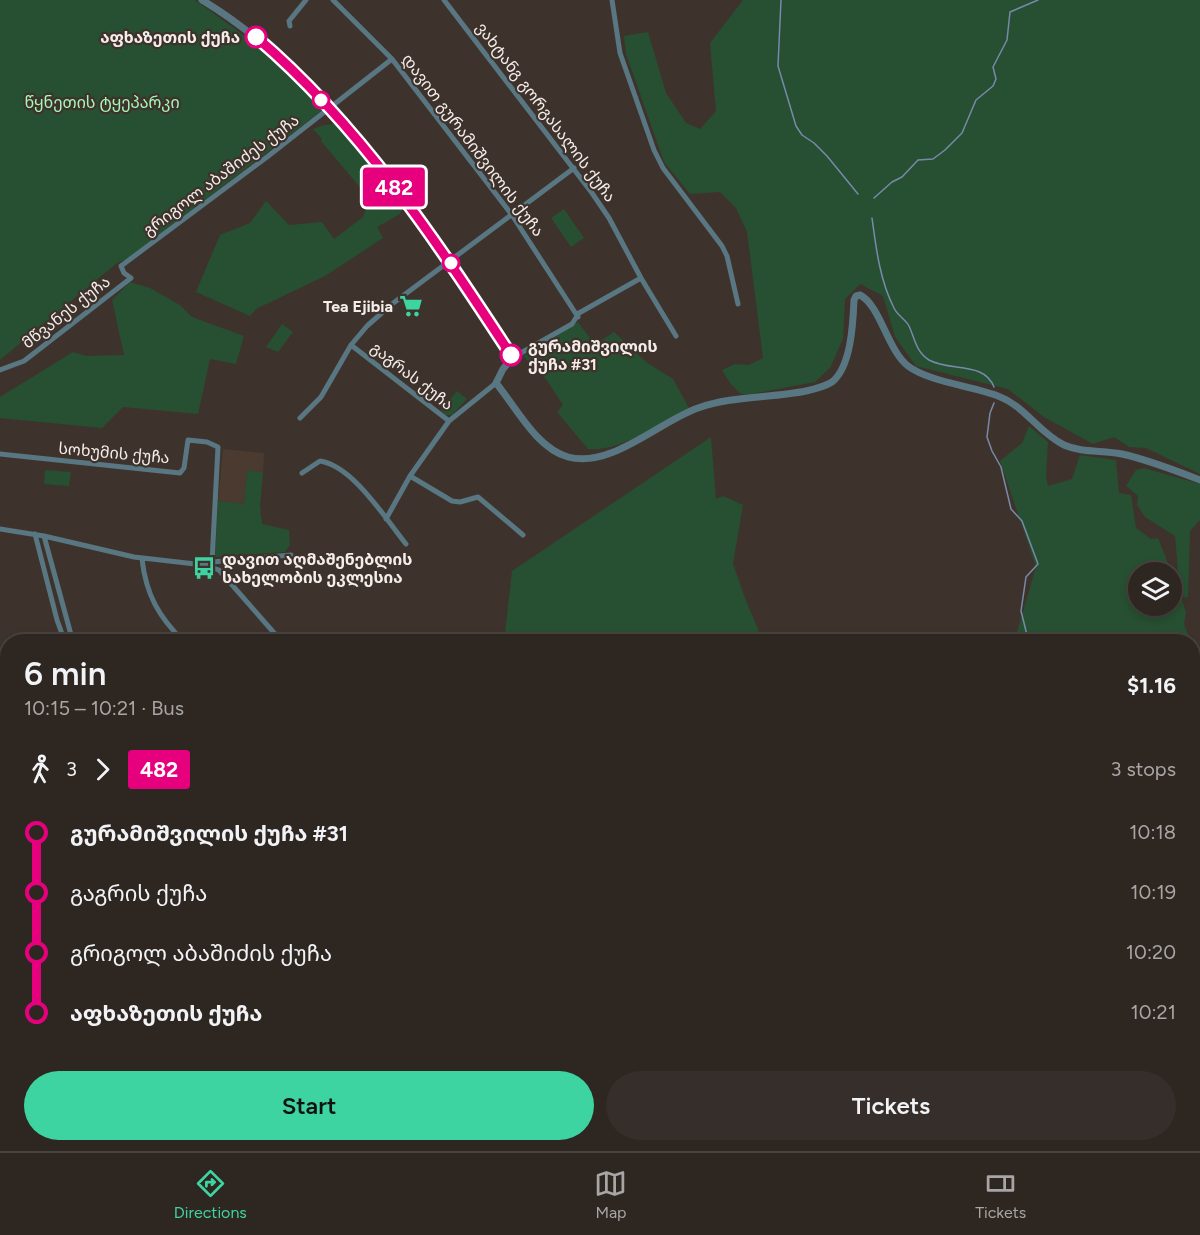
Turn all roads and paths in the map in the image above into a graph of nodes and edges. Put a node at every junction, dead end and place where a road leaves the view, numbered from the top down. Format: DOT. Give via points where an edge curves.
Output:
graph roads {
  1 [pos="202,0"];
  2 [pos="306,0"];
  3 [pos="333,0"];
  4 [pos="444,0"];
  5 [pos="612,0"];
  6 [pos="290,26"];
  7 [pos="392,59"];
  8 [pos="330,109"];
  9 [pos="574,168"];
  10 [pos="512,215"];
  11 [pos="449,260"];
  12 [pos="121,266"];
  13 [pos="641,278"];
  14 [pos="738,304"];
  15 [pos="578,317"];
  16 [pos="676,336"];
  17 [pos="351,345"];
  18 [pos="513,358"];
  19 [pos="0,370"];
  20 [pos="496,383"];
  21 [pos="300,418"];
  22 [pos="449,421"];
  23 [pos="0,454"];
  24 [pos="302,473"];
  25 [pos="410,476"];
  26 [pos="1200,480"];
  27 [pos="386,519"];
  28 [pos="0,529"];
  29 [pos="34,534"];
  30 [pos="523,535"];
  31 [pos="44,536"];
  32 [pos="406,543"];
  33 [pos="291,555"];
  34 [pos="142,559"];
  35 [pos="212,562"];
  36 [pos="204,565"];
  37 [pos="54,573"];
  38 [pos="46,576"];
  39 [pos="59,594"];
  40 [pos="51,596"];
  41 [pos="63,634"];
  42 [pos="71,634"];
  43 [pos="176,634"];
  44 [pos="275,634"];
  1 -- 8 [label="street" via="256,37"];
  2 -- 6 [label="street" via="289,21"];
  3 -- 7 [label="street, დავით გურამიშვილის ქუჩა"];
  4 -- 9 [label="street, ვახტანგ გორგასალის ქუჩა"];
  5 -- 14 [label="street" via="620,52 646,133 663,168 721,244"];
  7 -- 8 [label="street, გრიგოლ აბაშიძეს ქუჩა"];
  7 -- 10 [label="street, დავით გურამიშვილის ქუჩა"];
  8 -- 11 [label="street"];
  8 -- 12 [label="street, გრიგოლ აბაშიძეს ქუჩა"];
  9 -- 10 [label="street, გაგრას ქუჩა"];
  9 -- 13 [label="street, ვახტანგ გორგასალის ქუჩა" via="609,218"];
  10 -- 11 [label="street, გაგრას ქუჩა"];
  10 -- 15 [label="street, დავით გურამიშვილის ქუჩა"];
  11 -- 17 [label="street, გაგრას ქუჩა" via="367,326"];
  11 -- 18 [label="street"];
  12 -- 19 [label="street, მწვანეს ქუჩა" via="131,278 24,361"];
  13 -- 15 [label="street"];
  13 -- 16 [label="street, ვახტანგ გორგასალის ქუჩა"];
  15 -- 18 [label="street"];
  17 -- 21 [label="street" via="321,397"];
  17 -- 22 [label="street, გაგრას ქუჩა"];
  18 -- 20 [label="street"];
  20 -- 22 [label="street"];
  20 -- 26 [label="street" via="545,444 566,456 583,459 600,455 623,448 698,408 787,395 832,382 847,358 854,300 860,295 868,300 906,365 919,373 1010,401 1062,444 1081,451 1122,454"];
  22 -- 25 [label="street, გაგრას ქუჩა"];
  23 -- 35 [label="street, სოხუმის ქუჩა" via="180,473 188,440 218,447"];
  24 -- 27 [label="street" via="320,460 334,464 359,486"];
  25 -- 27 [label="street, გაგრას ქუჩა"];
  25 -- 30 [label="street" via="452,501 478,497"];
  27 -- 32 [label="street"];
  28 -- 29 [label="street"];
  29 -- 31 [label="street"];
  29 -- 38 [label="street"];
  31 -- 34 [label="street"];
  31 -- 37 [label="street"];
  33 -- 35 [label="street"];
  34 -- 36 [label="street"];
  34 -- 43 [label="street" via="156,607"];
  35 -- 36 [label="street"];
  36 -- 44 [label="street" via="219,570"];
  37 -- 38 [label="street"];
  37 -- 39 [label="street"];
  38 -- 40 [label="street"];
  39 -- 40 [label="street"];
  39 -- 42 [label="street"];
  40 -- 41 [label="street"];
}
